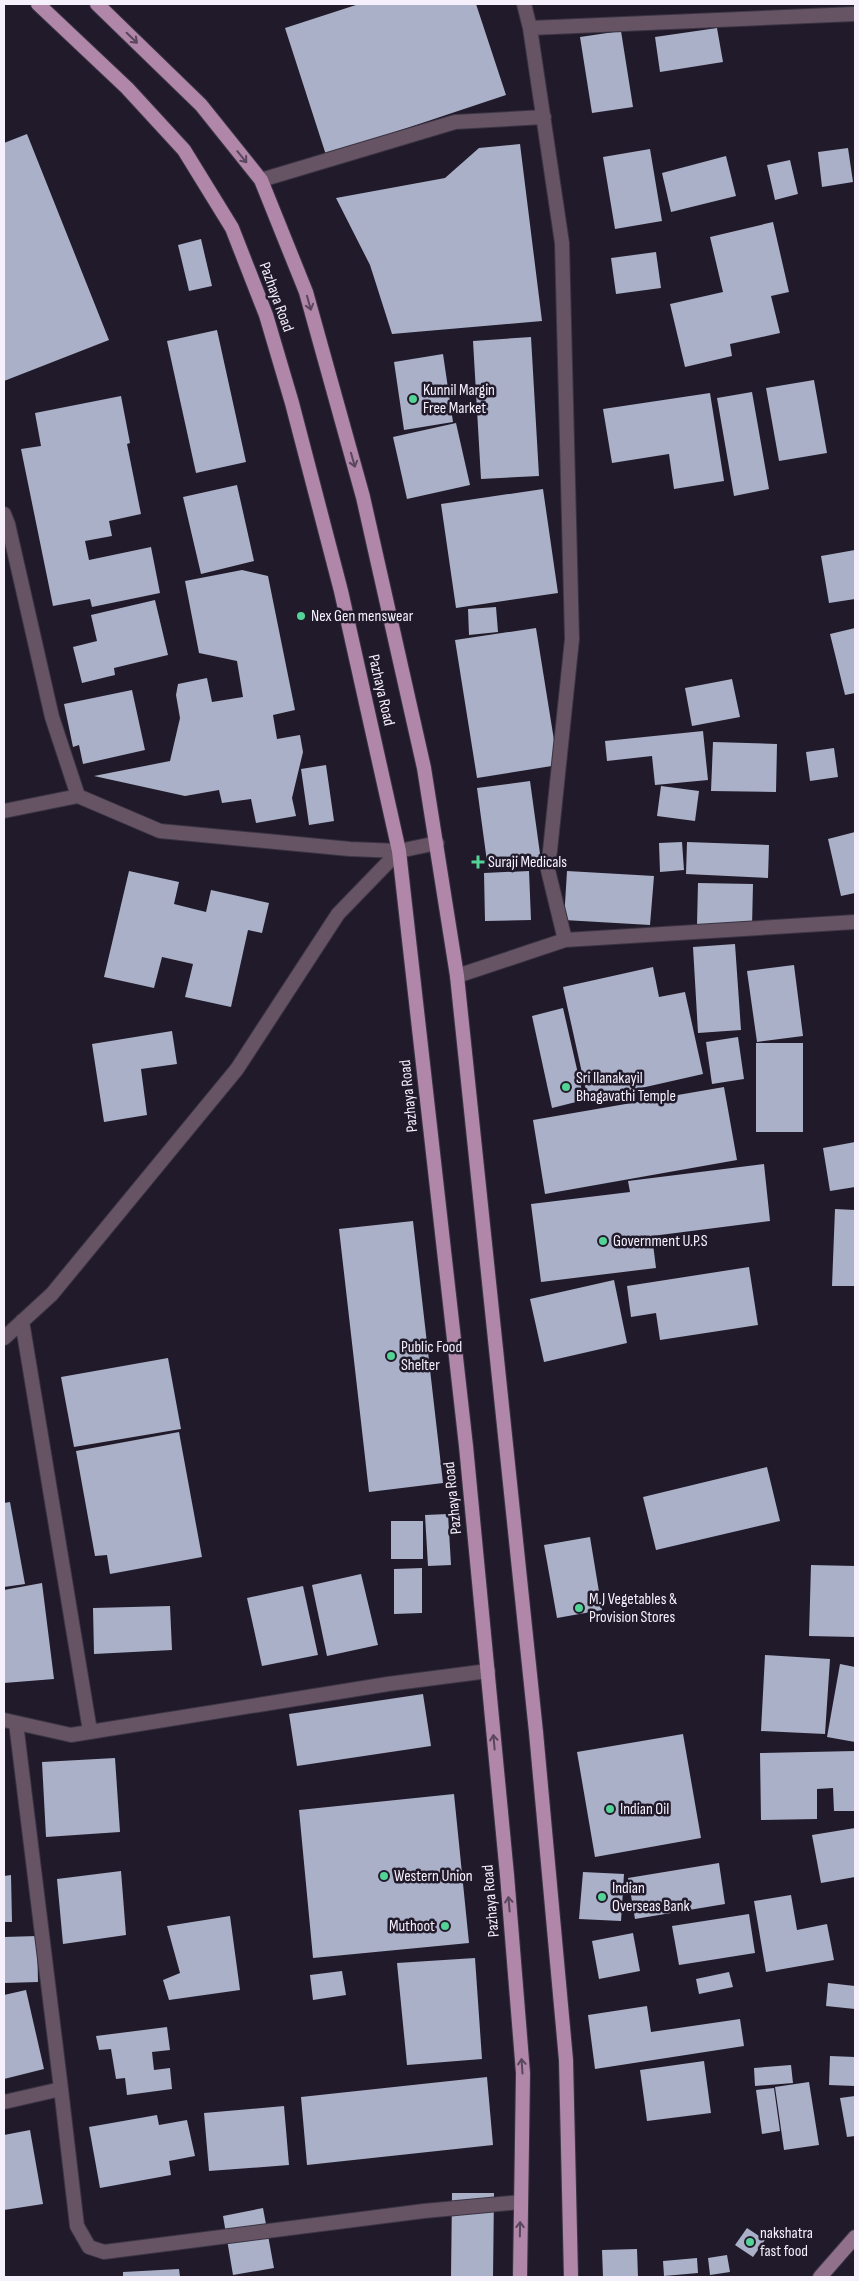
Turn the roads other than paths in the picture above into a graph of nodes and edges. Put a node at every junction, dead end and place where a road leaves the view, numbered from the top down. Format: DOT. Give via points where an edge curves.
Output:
graph roads {
  1 [pos="38,4"];
  2 [pos="97,4"];
  3 [pos="524,4"];
  4 [pos="855,14"];
  5 [pos="530,28"];
  6 [pos="544,117"];
  7 [pos="261,180"];
  8 [pos="4,514"];
  9 [pos="78,796"];
  10 [pos="4,811"];
  11 [pos="436,843"];
  12 [pos="399,851"];
  13 [pos="855,922"];
  14 [pos="565,940"];
  15 [pos="457,976"];
  16 [pos="22,1321"];
  17 [pos="4,1338"];
  18 [pos="488,1671"];
  19 [pos="10,1722"];
  20 [pos="90,1731"];
  21 [pos="61,2089"];
  22 [pos="4,2102"];
  23 [pos="521,2202"];
  24 [pos="855,2237"];
  25 [pos="520,2277"];
  26 [pos="571,2277"];
  27 [pos="820,2277"];
  1 -- 12 [label="main road, Pazhaya Road" via="127,88 184,150 232,228 266,315 292,403 341,591"];
  2 -- 7 [label="main road, one-way" via="201,105"];
  3 -- 5 [label="street"];
  4 -- 5 [label="street"];
  5 -- 6 [label="street"];
  6 -- 7 [label="street" via="455,122"];
  6 -- 14 [label="street" via="562,243 572,639 548,870"];
  7 -- 11 [label="main road, one-way" via="306,292 363,497 424,768"];
  8 -- 9 [label="street" via="52,717"];
  9 -- 10 [label="street"];
  9 -- 12 [label="street" via="160,831"];
  11 -- 12 [label="street"];
  11 -- 15 [label="main road"];
  12 -- 16 [label="street" via="338,914 237,1069 52,1294"];
  12 -- 18 [label="main road, Pazhaya Road"];
  13 -- 14 [label="street"];
  14 -- 15 [label="street"];
  15 -- 26 [label="main road" via="536,1732 566,2060"];
  16 -- 17 [label="street"];
  16 -- 20 [label="street"];
  18 -- 20 [label="street"];
  23 -- 18 [label="main road, Pazhaya Road, one-way" via="523,2073"];
  19 -- 20 [label="street" via="71,1734"];
  19 -- 21 [label="street"];
  21 -- 22 [label="street"];
  21 -- 23 [label="street" via="77,2226 89,2247 104,2252 424,2211"];
  25 -- 23 [label="main road, Pazhaya Road, one-way"];
  24 -- 27 [label="main road"];
}
